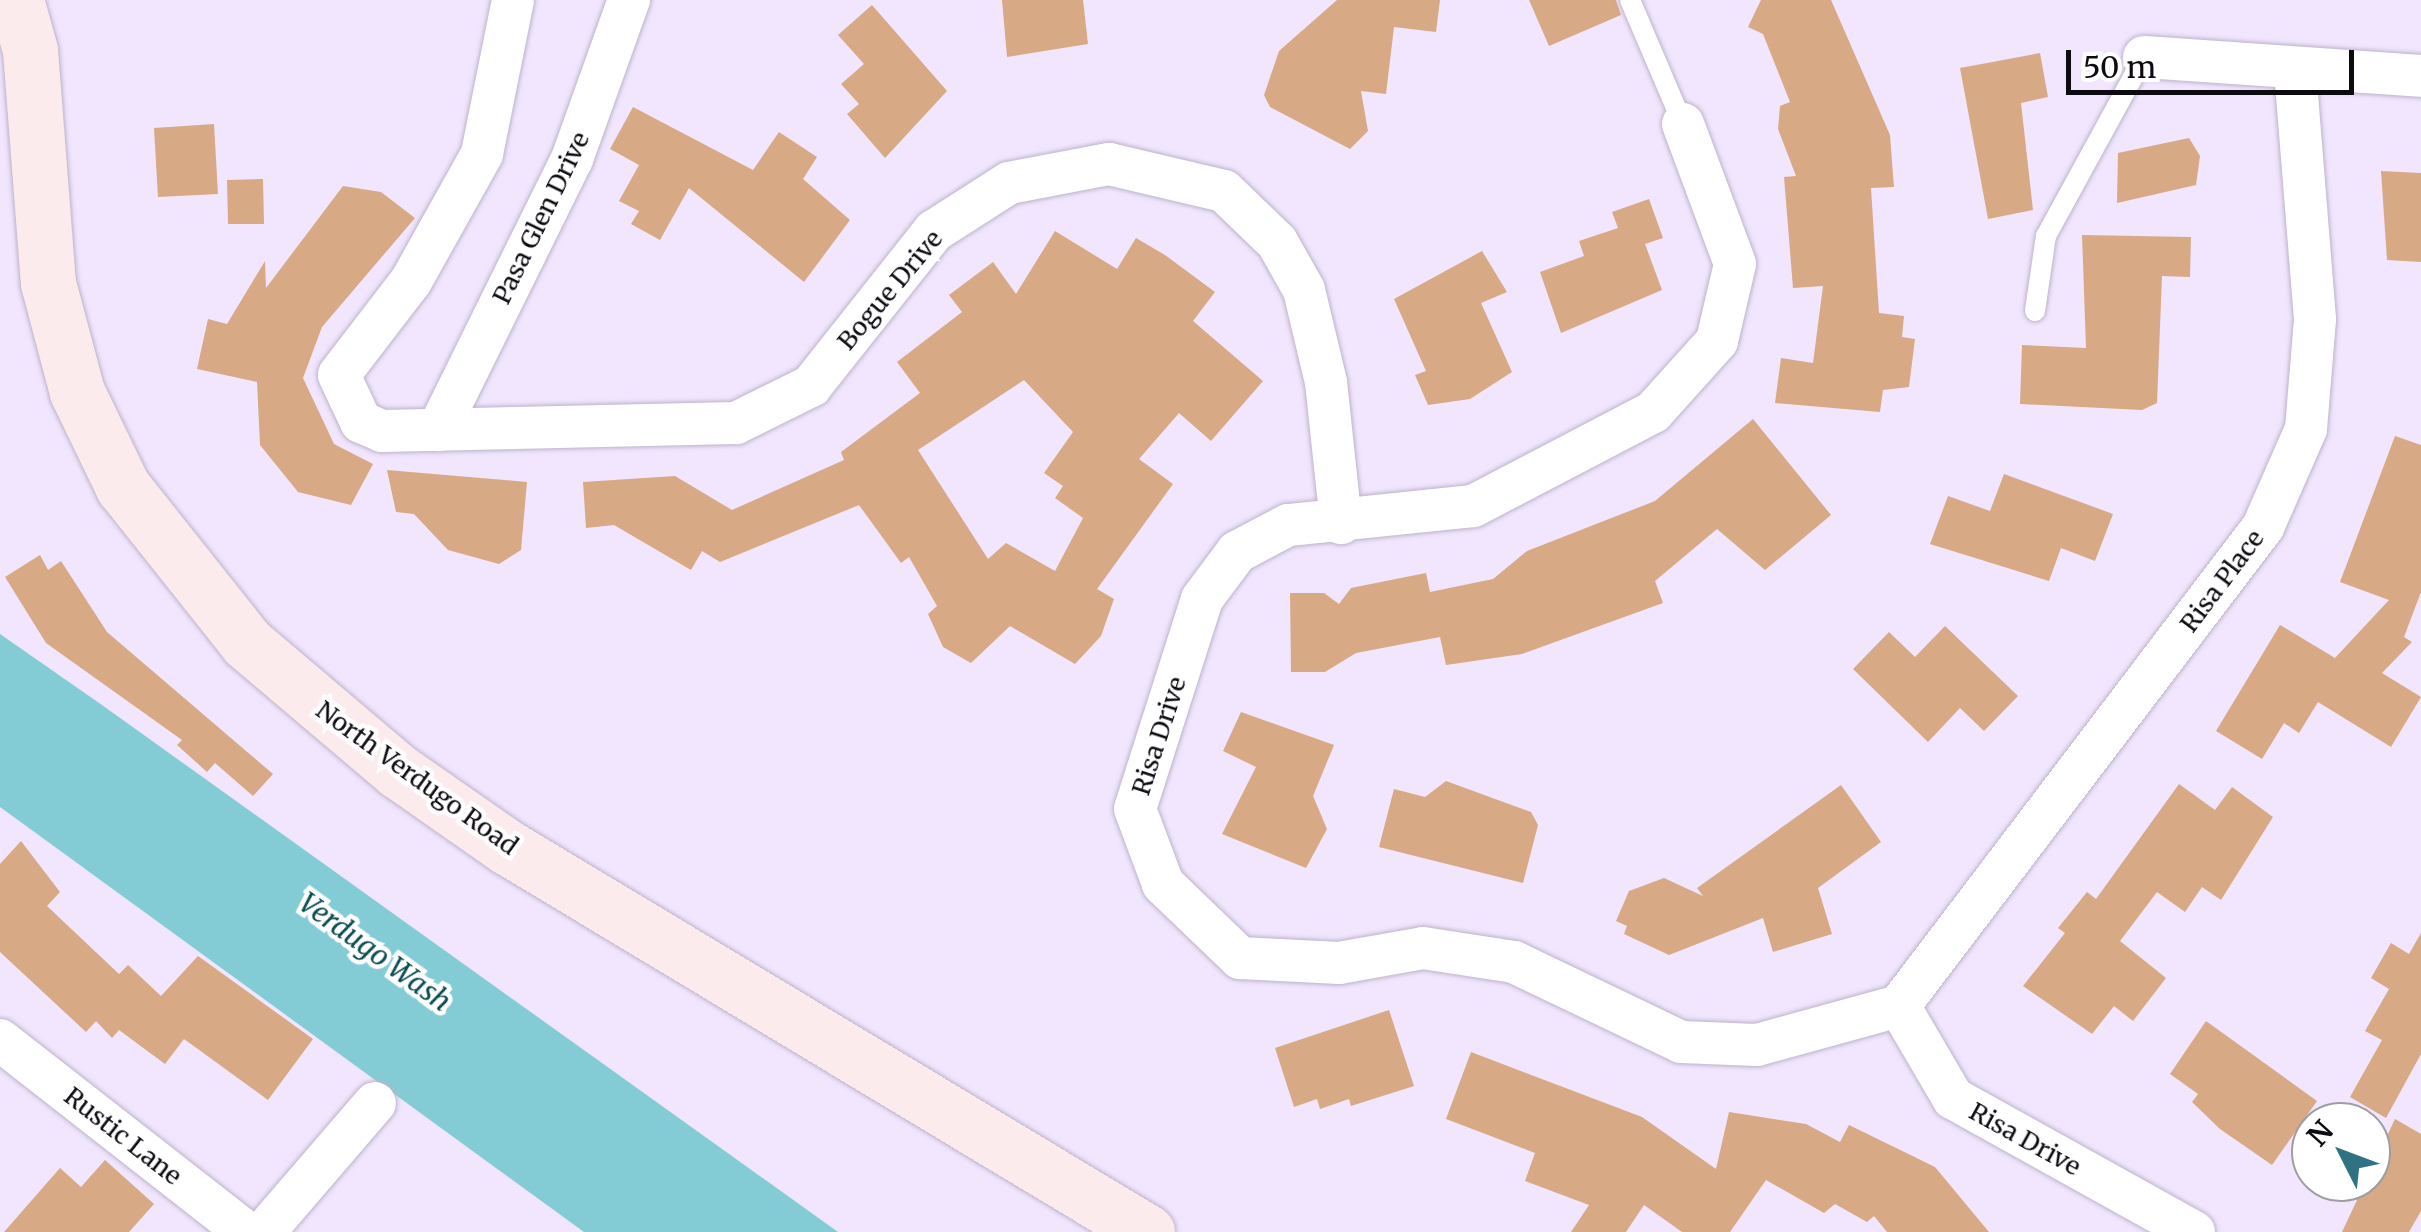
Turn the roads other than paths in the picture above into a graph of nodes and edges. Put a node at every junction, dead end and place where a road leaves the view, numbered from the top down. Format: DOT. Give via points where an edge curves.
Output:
graph roads {
  1 [pos="16,0"];
  2 [pos="512,0"];
  3 [pos="629,0"];
  4 [pos="1630,0"];
  5 [pos="2144,57"];
  6 [pos="2295,72"];
  7 [pos="2421,76"];
  8 [pos="1684,124"];
  9 [pos="2035,311"];
  10 [pos="438,430"];
  11 [pos="1341,523"];
  12 [pos="1900,1006"];
  13 [pos="0,1040"];
  14 [pos="374,1103"];
  15 [pos="246,1232"];
  16 [pos="264,1232"];
  17 [pos="1147,1232"];
  18 [pos="2194,1232"];
  1 -- 17 [label="main road, North Verdugo Road" via="30,50 48,283 77,392 123,487 247,643 398,771 523,857"];
  2 -- 10 [label="street, Bogue Drive" via="482,154 411,281 339,375 360,422"];
  3 -- 10 [label="street, Pasa Glen Drive" via="572,159"];
  4 -- 8 [label="lane"];
  5 -- 6 [label="street"];
  5 -- 9 [label="lane" via="2046,236"];
  6 -- 7 [label="street"];
  6 -- 12 [label="street, Risa Place" via="2314,320 2306,429 2264,527"];
  8 -- 11 [label="street, Risa Drive" via="1735,264 1717,341 1654,412 1473,506"];
  10 -- 11 [label="street, Bogue Drive" via="736,423 810,386 934,231 1008,184 1109,164 1224,191 1277,242 1304,290 1326,382"];
  11 -- 12 [label="street, Risa Drive" via="1288,525 1236,552 1202,599 1135,809 1163,884 1240,958 1339,963 1423,948 1514,962 1680,1042 1756,1044"];
  12 -- 18 [label="street, Risa Drive" via="1953,1098"];
  13 -- 15 [label="street, Rustic Lane"];
  14 -- 16 [label="street"];
}
